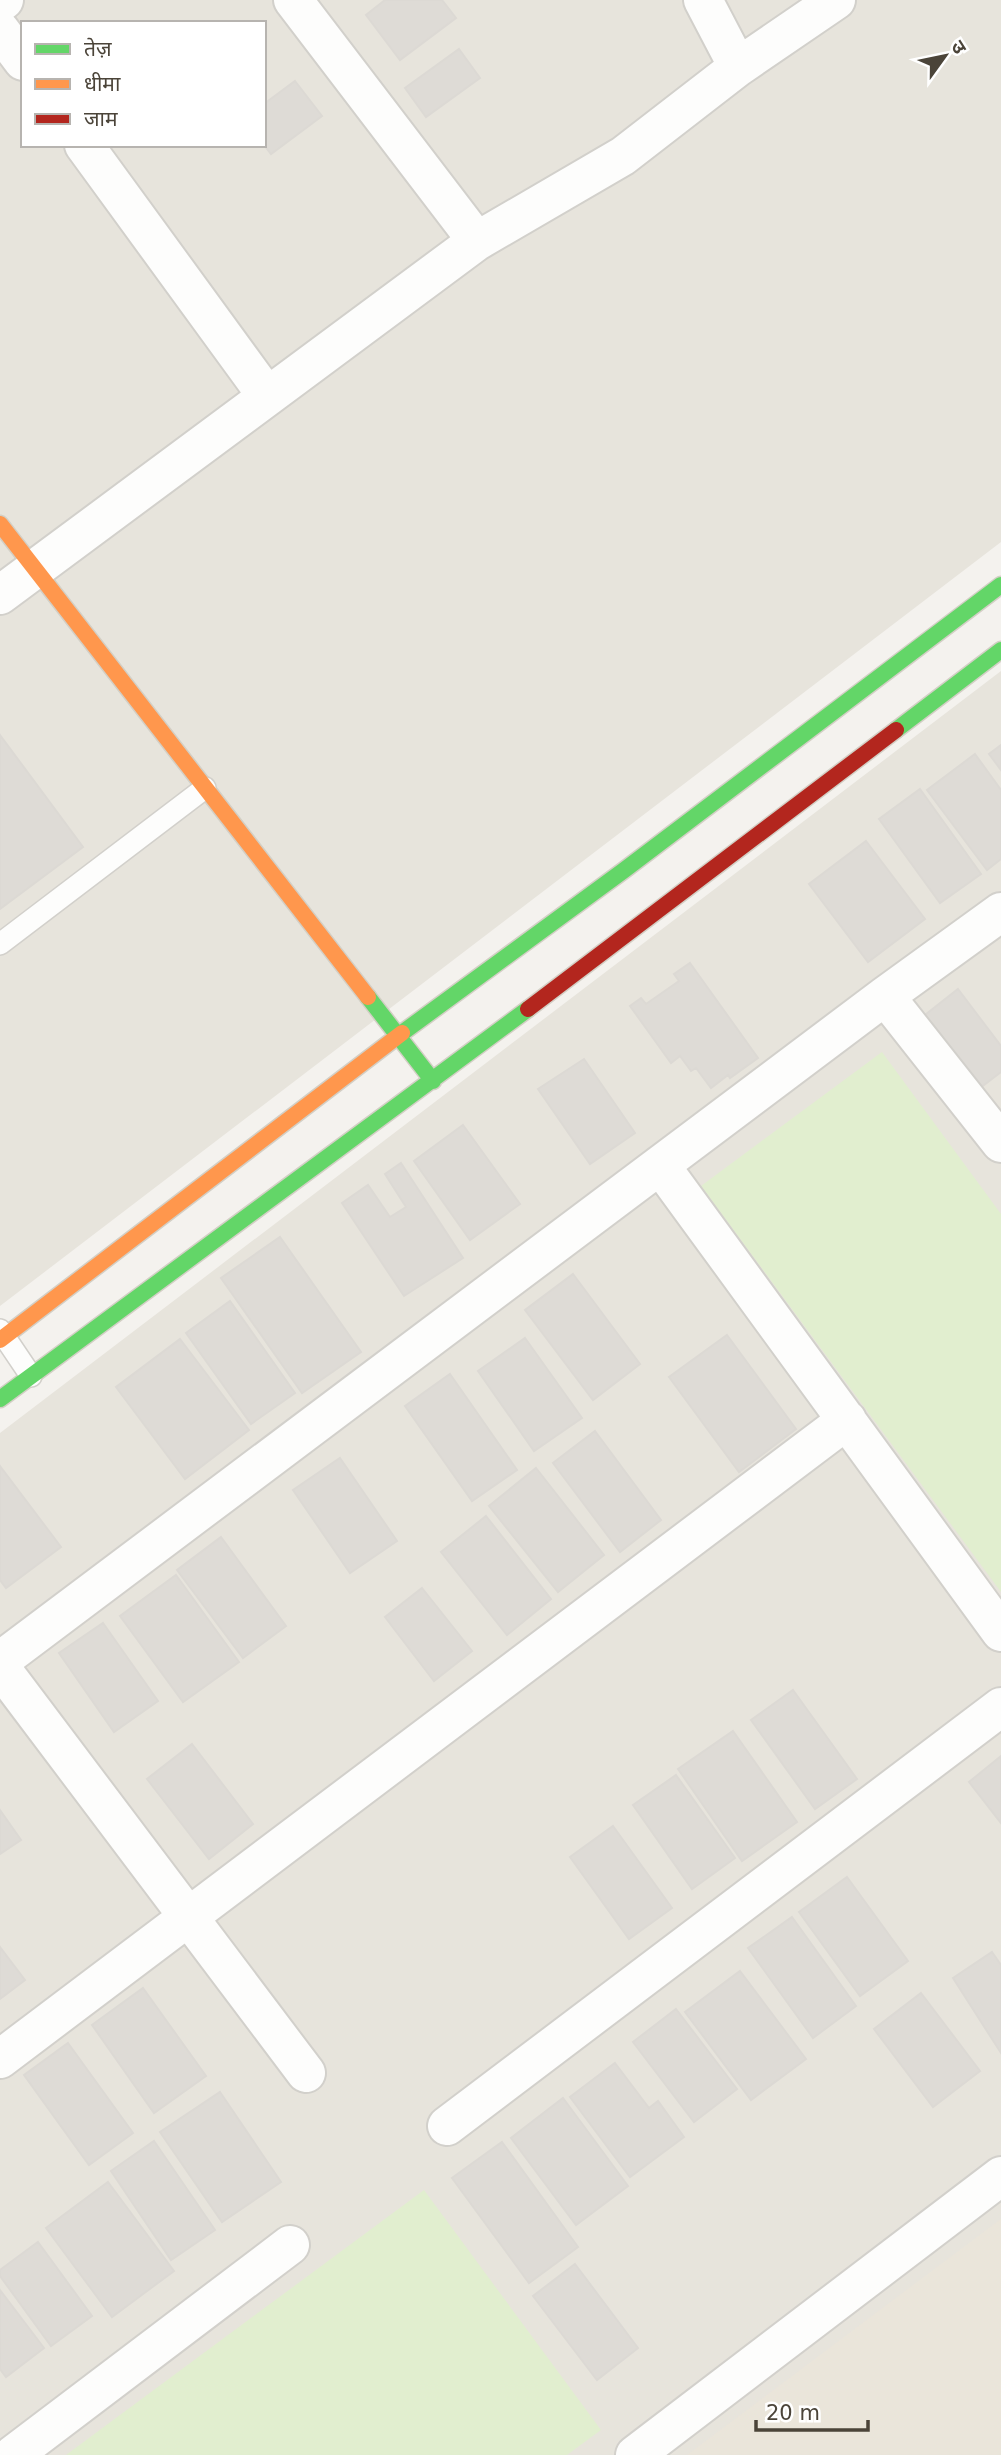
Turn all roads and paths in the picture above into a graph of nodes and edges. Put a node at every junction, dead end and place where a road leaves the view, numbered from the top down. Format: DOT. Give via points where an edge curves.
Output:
graph roads {
  1 [pos="293,0"];
  2 [pos="703,0"];
  3 [pos="836,0"];
  4 [pos="0,30"];
  5 [pos="21,58"];
  6 [pos="738,67"];
  7 [pos="85,147"];
  8 [pos="477,241"];
  9 [pos="267,396"];
  10 [pos="0,524"];
  11 [pos="34,570"];
  12 [pos="1001,585"];
  13 [pos="0,595"];
  14 [pos="1001,650"];
  15 [pos="205,788"];
  16 [pos="1001,912"];
  17 [pos="0,944"];
  18 [pos="885,996"];
  19 [pos="399,1035"];
  20 [pos="433,1081"];
  21 [pos="1001,1143"];
  22 [pos="660,1165"];
  23 [pos="2,1335"];
  24 [pos="31,1376"];
  25 [pos="0,1399"];
  26 [pos="846,1420"];
  27 [pos="1001,1632"];
  28 [pos="0,1661"];
  29 [pos="0,1667"];
  30 [pos="1001,1707"];
  31 [pos="188,1916"];
  32 [pos="0,2059"];
  33 [pos="306,2073"];
  34 [pos="447,2126"];
  35 [pos="1001,2176"];
  36 [pos="290,2245"];
  37 [pos="13,2455"];
  38 [pos="635,2455"];
  1 -- 8 [label="street"];
  2 -- 6 [label="street"];
  3 -- 6 [label="street"];
  4 -- 5 [label="street"];
  6 -- 8 [label="street" via="623,156"];
  7 -- 9 [label="street"];
  8 -- 9 [label="street"];
  9 -- 11 [label="street"];
  10 -- 11 [label="street"];
  11 -- 13 [label="street"];
  11 -- 15 [label="street"];
  12 -- 19 [label="street" via="623,872"];
  14 -- 20 [label="street"];
  15 -- 17 [label="lane"];
  15 -- 19 [label="street"];
  16 -- 18 [label="street"];
  18 -- 21 [label="street"];
  18 -- 22 [label="street"];
  19 -- 20 [label="street"];
  19 -- 23 [label="street"];
  20 -- 24 [label="street"];
  22 -- 26 [label="street"];
  22 -- 28 [label="street"];
  23 -- 24 [label="lane"];
  24 -- 25 [label="street"];
  26 -- 27 [label="street"];
  26 -- 31 [label="street"];
  29 -- 31 [label="street"];
  30 -- 34 [label="street"];
  31 -- 32 [label="street"];
  31 -- 33 [label="street"];
  35 -- 38 [label="street"];
  36 -- 37 [label="street"];
}
